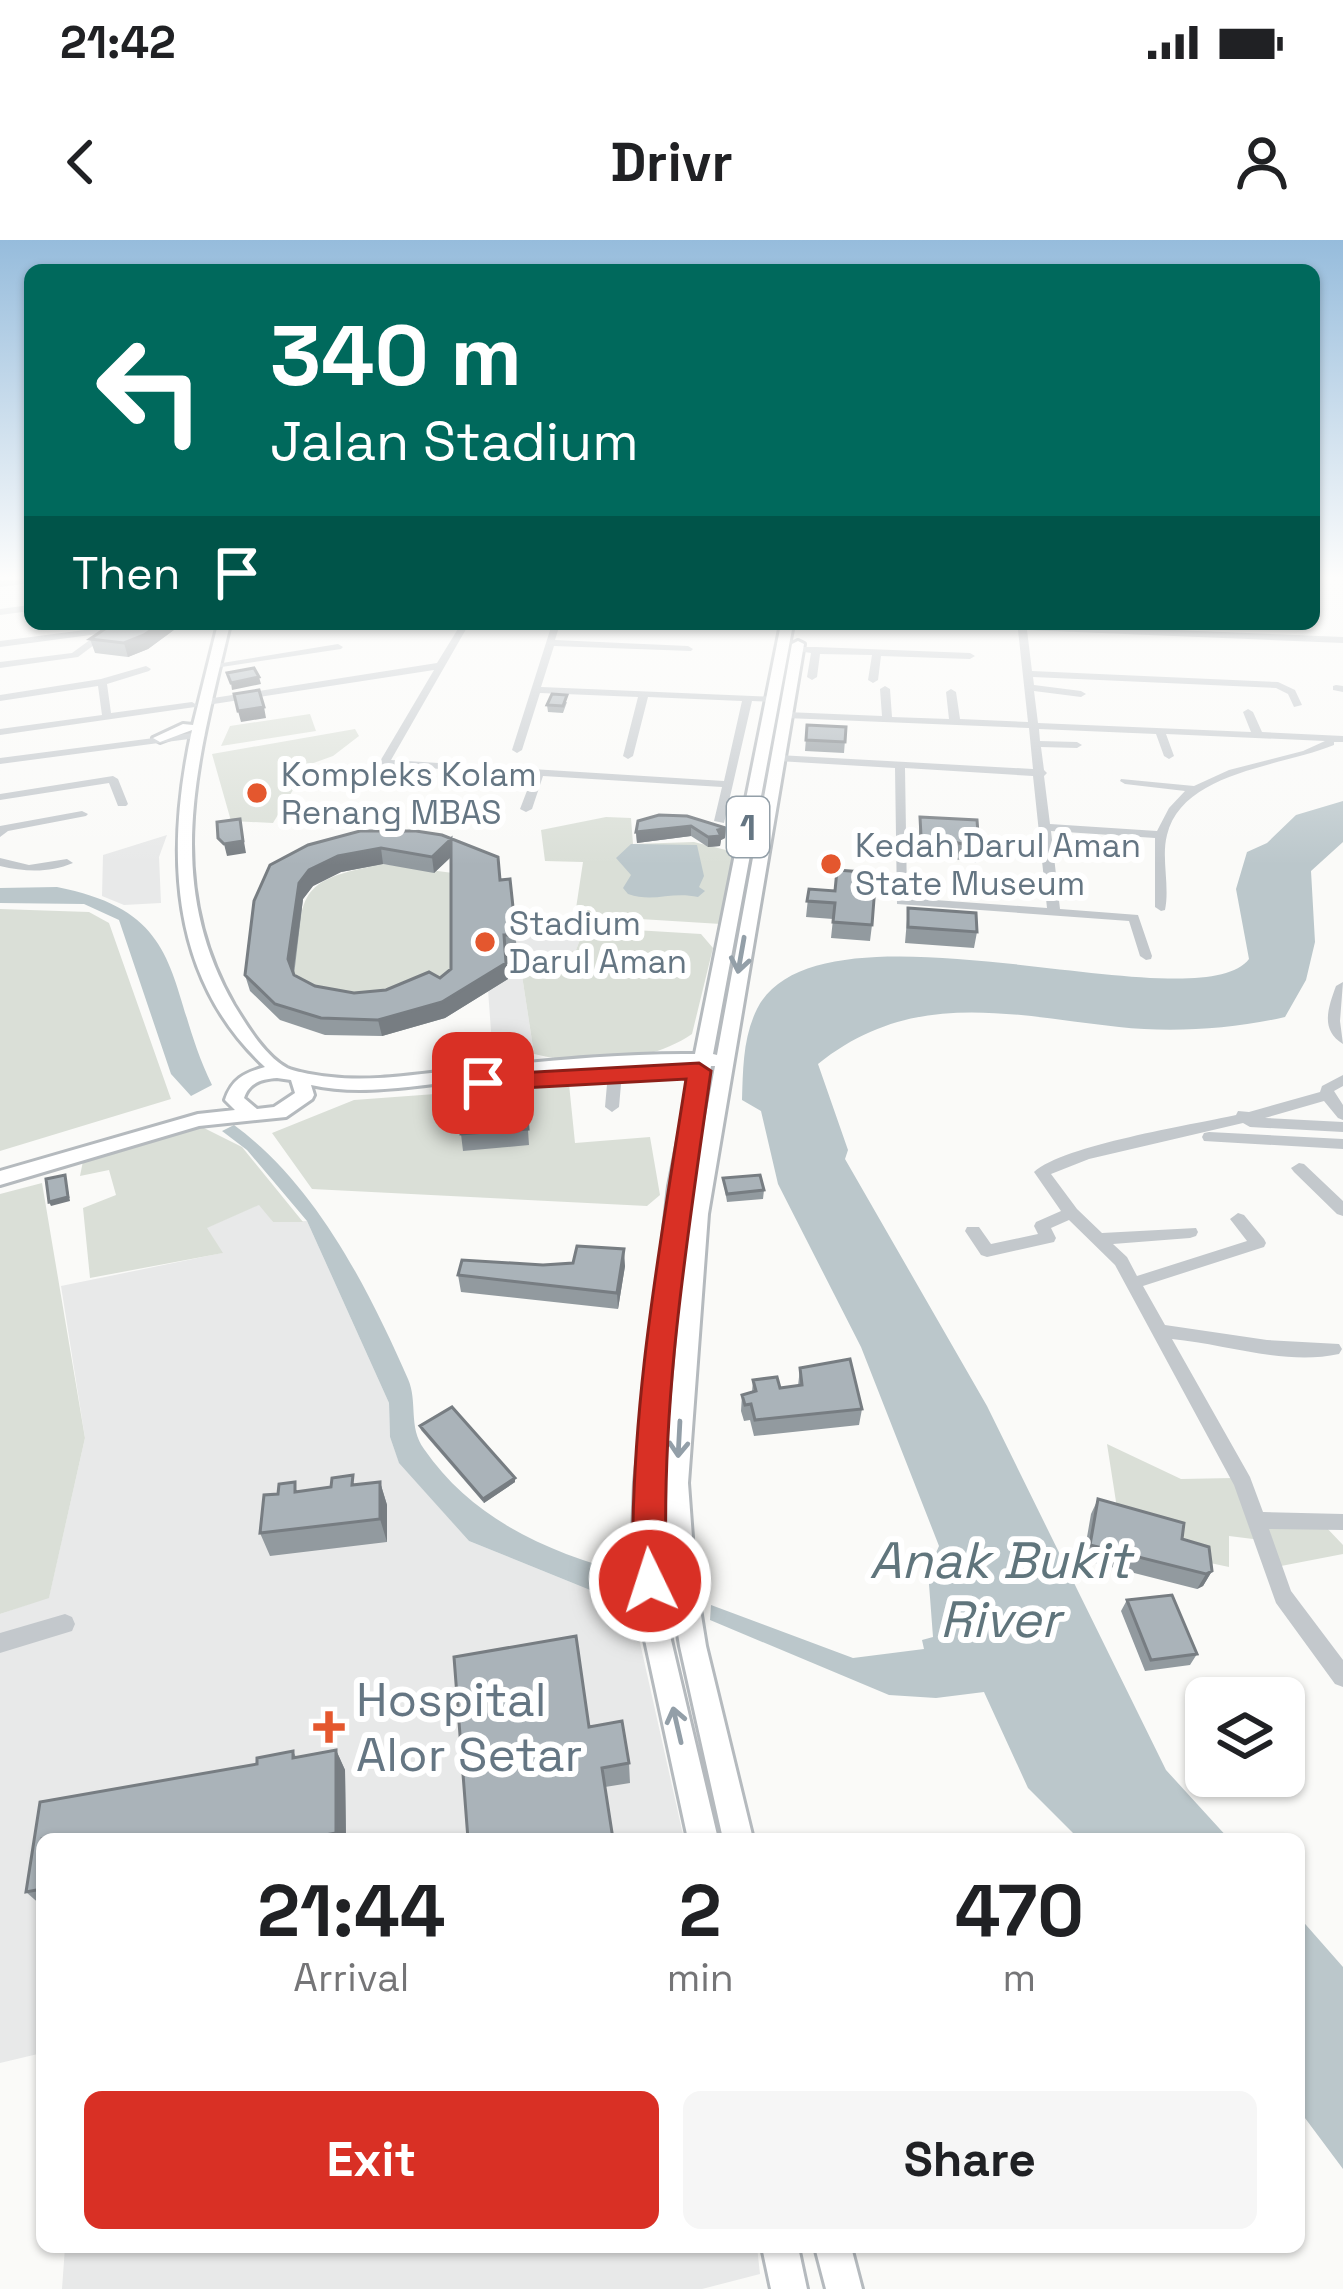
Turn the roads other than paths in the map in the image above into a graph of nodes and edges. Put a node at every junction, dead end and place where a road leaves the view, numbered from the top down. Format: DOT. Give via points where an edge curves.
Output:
graph roads {
  1 [pos="130,674"];
  2 [pos="204,674"];
  3 [pos="211,674"];
  4 [pos="390,674"];
  5 [pos="434,674"];
  6 [pos="541,674"];
  7 [pos="778,674"];
  8 [pos="793,674"];
  9 [pos="813,674"];
  10 [pos="873,674"];
  11 [pos="1030,674"];
  12 [pos="812,677"];
  13 [pos="872,680"];
  14 [pos="102,682"];
  15 [pos="1031,688"];
  16 [pos="885,689"];
  17 [pos="536,690"];
  18 [pos="951,692"];
  19 [pos="644,694"];
  20 [pos="1081,694"];
  21 [pos="0,698"];
  22 [pos="748,698"];
  23 [pos="774,699"];
  24 [pos="199,703"];
  25 [pos="1297,705"];
  26 [pos="1248,712"];
  27 [pos="786,715"];
  28 [pos="107,717"];
  29 [pos="887,720"];
  30 [pos="955,723"];
  31 [pos="1035,726"];
  32 [pos="0,732"];
  33 [pos="1160,732"];
  34 [pos="190,736"];
  35 [pos="1258,736"];
  36 [pos="160,738"];
  37 [pos="1337,739"];
  38 [pos="1038,744"];
  39 [pos="1077,745"];
  40 [pos="517,750"];
  41 [pos="628,756"];
  42 [pos="1169,756"];
  43 [pos="778,758"];
  44 [pos="0,761"];
  45 [pos="900,764"];
  46 [pos="538,773"];
  47 [pos="1042,773"];
  48 [pos="1125,781"];
  49 [pos="728,784"];
  50 [pos="1194,789"];
  51 [pos="23,793"];
  52 [pos="0,797"];
  53 [pos="122,804"];
  54 [pos="526,809"];
  55 [pos="82,814"];
  56 [pos="720,821"];
  57 [pos="25,824"];
  58 [pos="1048,827"];
  59 [pos="0,834"];
  60 [pos="1161,835"];
  61 [pos="0,862"];
  62 [pos="67,863"];
  63 [pos="1161,907"];
  64 [pos="1054,912"];
  65 [pos="1146,956"];
  66 [pos="1343,986"];
  67 [pos="707,1030"];
  68 [pos="1343,1040"];
  69 [pos="651,1058"];
  70 [pos="711,1066"];
  71 [pos="289,1073"];
  72 [pos="615,1073"];
  73 [pos="1343,1080"];
  74 [pos="243,1082"];
  75 [pos="1327,1095"];
  76 [pos="299,1103"];
  77 [pos="612,1107"];
  78 [pos="253,1114"];
  79 [pos="1342,1114"];
  80 [pos="1247,1118"];
  81 [pos="1325,1125"];
  82 [pos="1343,1127"];
  83 [pos="1209,1137"];
  84 [pos="1259,1139"];
  85 [pos="1343,1144"];
  86 [pos="0,1168"];
  87 [pos="1299,1168"];
  88 [pos="0,1178"];
  89 [pos="1343,1210"];
  90 [pos="1071,1214"];
  91 [pos="1238,1219"];
  92 [pos="973,1231"];
  93 [pos="1190,1232"];
  94 [pos="1097,1239"];
  95 [pos="1134,1283"];
  96 [pos="1162,1331"];
  97 [pos="1333,1349"];
  98 [pos="1258,1520"];
  99 [pos="1343,1522"];
  100 [pos="65,1624"];
  101 [pos="0,1643"];
  102 [pos="1343,1677"];
  103 [pos="702,1833"];
  104 [pos="737,1833"];
  105 [pos="781,2253"];
  106 [pos="835,2253"];
  107 [pos="789,2289"];
  108 [pos="844,2289"];
  1 -- 14 [label="street"];
  2 -- 24 [label="main road"];
  3 -- 24 [label="main road"];
  4 -- 24 [label="street"];
  5 -- 46 [label="street" via="383,758 391,765"];
  6 -- 17 [label="street"];
  7 -- 23 [label="main road, 1"];
  8 -- 27 [label="main road, 1"];
  9 -- 12 [label="street"];
  10 -- 13 [label="street"];
  11 -- 15 [label="street"];
  11 -- 25 [label="street" via="1278,685"];
  14 -- 21 [label="street"];
  14 -- 28 [label="street"];
  15 -- 20 [label="street"];
  15 -- 31 [label="street"];
  16 -- 29 [label="street"];
  17 -- 19 [label="street"];
  17 -- 40 [label="street"];
  18 -- 30 [label="street"];
  19 -- 22 [label="street"];
  19 -- 41 [label="street"];
  22 -- 23 [label="street"];
  22 -- 49 [label="street"];
  23 -- 67 [label="main road, 1"];
  24 -- 28 [label="street"];
  24 -- 34 [label="main road"];
  26 -- 35 [label="street"];
  27 -- 29 [label="street"];
  27 -- 43 [label="main road, 1"];
  28 -- 32 [label="street"];
  29 -- 30 [label="street"];
  30 -- 31 [label="street"];
  31 -- 33 [label="street"];
  31 -- 38 [label="street"];
  33 -- 35 [label="street"];
  33 -- 42 [label="street"];
  34 -- 36 [label="main road"];
  34 -- 71 [label="main road" via="179,844 183,904 229,1011 261,1058"];
  34 -- 74 [label="main road" via="167,843 168,896 188,966 247,1063"];
  35 -- 37 [label="street"];
  36 -- 44 [label="street"];
  37 -- 50 [label="street"];
  38 -- 39 [label="street"];
  38 -- 47 [label="street"];
  43 -- 45 [label="street"];
  43 -- 70 [label="main road, 1, one-way"];
  45 -- 47 [label="street"];
  45 -- 64 [label="street" via="901,901"];
  46 -- 49 [label="street"];
  46 -- 54 [label="street"];
  47 -- 58 [label="street"];
  48 -- 50 [label="street"];
  49 -- 56 [label="street"];
  50 -- 60 [label="street" via="1172,806"];
  51 -- 52 [label="street"];
  51 -- 53 [label="street" via="113,779"];
  51 -- 57 [label="street"];
  55 -- 57 [label="street"];
  57 -- 59 [label="street"];
  58 -- 60 [label="street"];
  58 -- 64 [label="street"];
  60 -- 63 [label="street"];
  61 -- 62 [label="street" via="29,869"];
  64 -- 65 [label="street" via="1134,918"];
  66 -- 68 [label="street" via="1333,1029"];
  67 -- 69 [label="main road"];
  67 -- 70 [label="main road, 1"];
  69 -- 70 [label="main road"];
  69 -- 71 [label="main road" via="341,1084"];
  70 -- 72 [label="main road"];
  103 -- 70 [label="main road, 1, one-way" via="658,1640 646,1535 659,1338"];
  70 -- 104 [label="main road, 1, one-way" via="676,1526 693,1646"];
  71 -- 74 [label="main road"];
  71 -- 76 [label="main road" via="307,1088"];
  72 -- 76 [label="main road"];
  72 -- 77 [label="street"];
  73 -- 75 [label="street"];
  74 -- 78 [label="main road" via="234,1100"];
  74 -- 86 [label="main road" via="189,1112"];
  75 -- 79 [label="street"];
  75 -- 80 [label="street"];
  76 -- 78 [label="main road"];
  78 -- 88 [label="main road" via="197,1120"];
  79 -- 81 [label="street"];
  80 -- 81 [label="street"];
  80 -- 84 [label="street"];
  80 -- 90 [label="street" via="1046,1165 1042,1176"];
  81 -- 82 [label="street"];
  83 -- 84 [label="street"];
  84 -- 85 [label="street"];
  87 -- 89 [label="street"];
  90 -- 92 [label="street" via="1042,1226 1048,1238 987,1251"];
  90 -- 94 [label="street"];
  91 -- 95 [label="street" via="1258,1244"];
  93 -- 94 [label="street"];
  94 -- 95 [label="street"];
  95 -- 96 [label="street"];
  96 -- 97 [label="street" via="1270,1351"];
  96 -- 98 [label="street"];
  98 -- 99 [label="street"];
  98 -- 102 [label="street" via="1283,1596"];
  100 -- 101 [label="street"];
  105 -- 107 [label="main road"];
  106 -- 108 [label="main road"];
}
